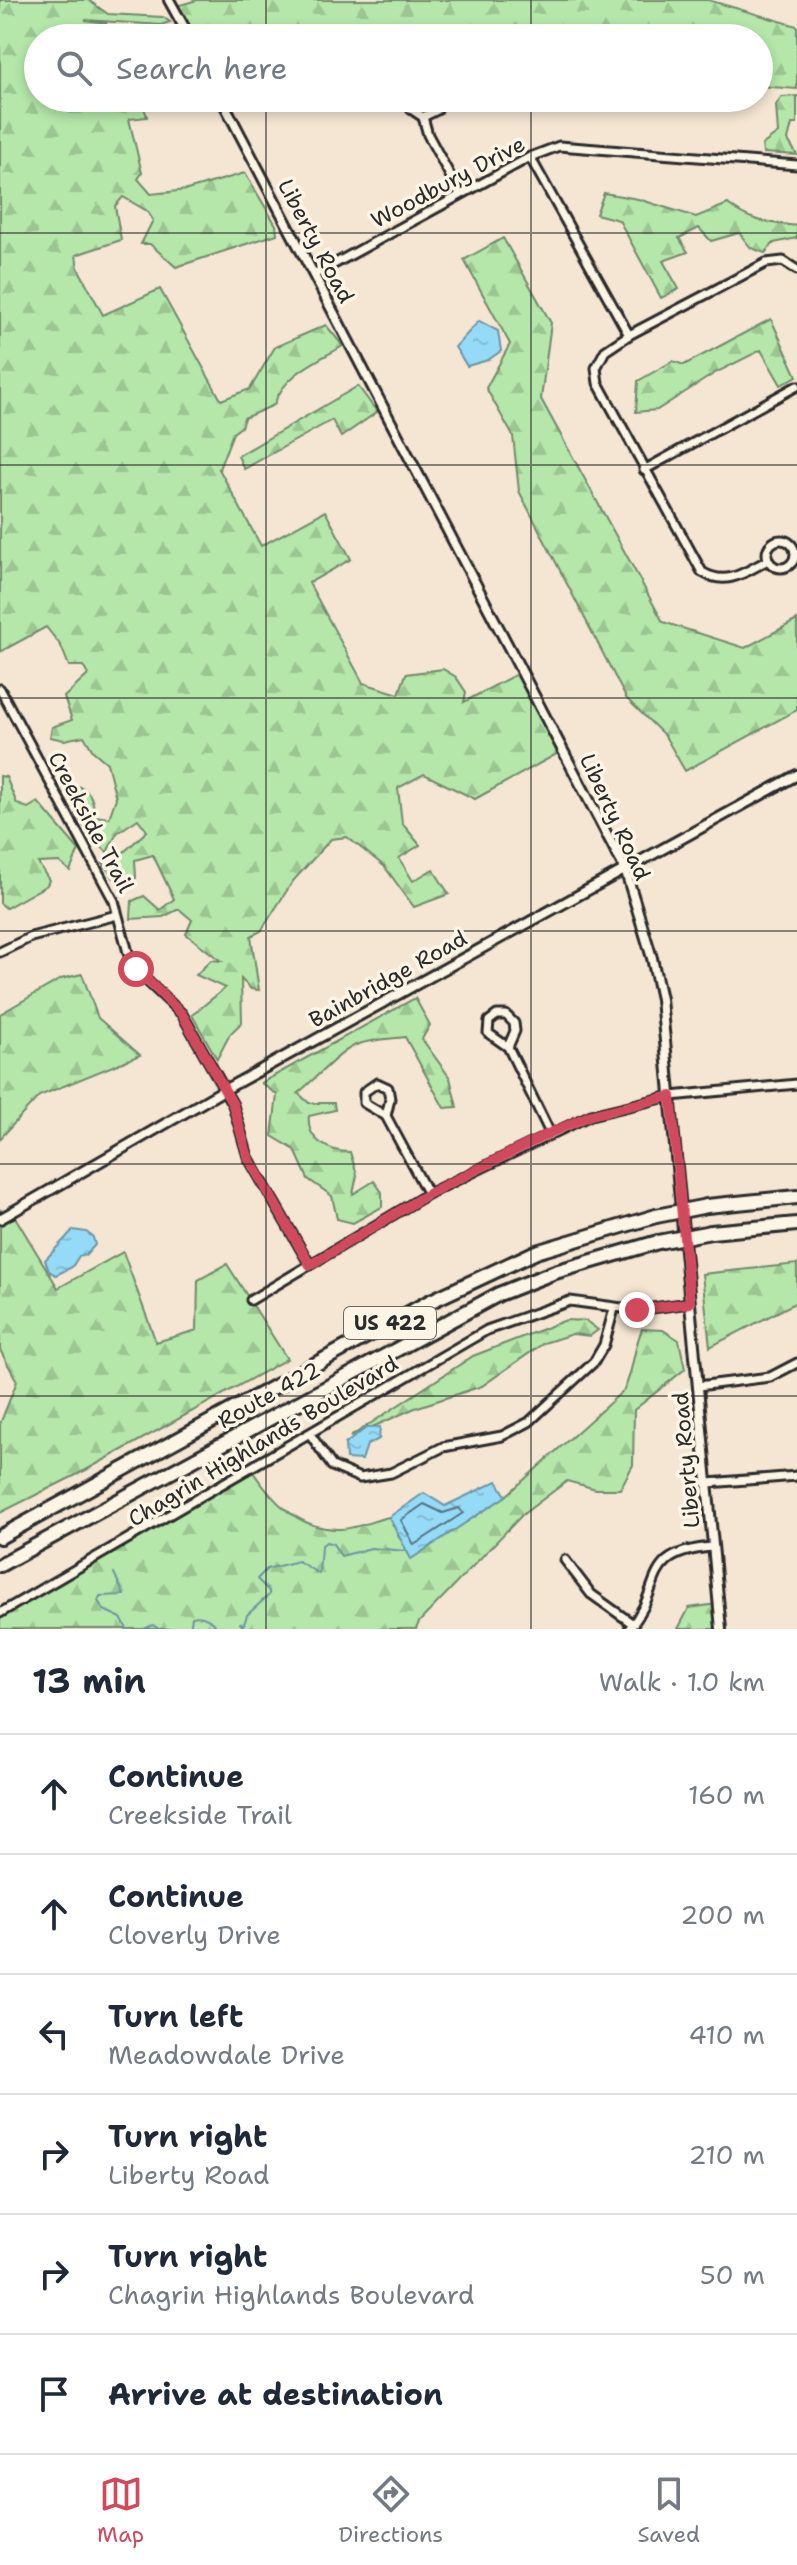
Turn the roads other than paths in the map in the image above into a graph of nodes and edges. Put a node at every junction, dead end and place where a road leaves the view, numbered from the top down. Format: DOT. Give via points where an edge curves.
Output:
graph roads {
  1 [pos="169,0"];
  2 [pos="182,24"];
  3 [pos="228,112"];
  4 [pos="416,112"];
  5 [pos="433,112"];
  6 [pos="423,117"];
  7 [pos="530,157"];
  8 [pos="797,165"];
  9 [pos="460,194"];
  10 [pos="797,270"];
  11 [pos="314,275"];
  12 [pos="629,335"];
  13 [pos="797,386"];
  14 [pos="644,470"];
  15 [pos="768,560"];
  16 [pos="0,689"];
  17 [pos="797,775"];
  18 [pos="625,869"];
  19 [pos="117,915"];
  20 [pos="0,952"];
  21 [pos="508,1047"];
  22 [pos="797,1084"];
  23 [pos="224,1090"];
  24 [pos="671,1096"];
  25 [pos="386,1116"];
  26 [pos="550,1133"];
  27 [pos="428,1194"];
  28 [pos="797,1197"];
  29 [pos="0,1219"];
  30 [pos="797,1224"];
  31 [pos="310,1265"];
  32 [pos="251,1300"];
  33 [pos="690,1303"];
  34 [pos="614,1309"];
  35 [pos="797,1363"];
  36 [pos="698,1386"];
  37 [pos="310,1434"];
  38 [pos="797,1476"];
  39 [pos="708,1483"];
  40 [pos="0,1537"];
  41 [pos="712,1547"];
  42 [pos="565,1560"];
  43 [pos="0,1565"];
  44 [pos="0,1613"];
  45 [pos="631,1626"];
  46 [pos="721,1629"];
  1 -- 2 [label="street"];
  3 -- 11 [label="street, Liberty Road"];
  4 -- 6 [label="street"];
  5 -- 6 [label="street"];
  6 -- 9 [label="street"];
  7 -- 8 [label="street, Woodbury Drive" via="559,146"];
  7 -- 9 [label="street, Woodbury Drive"];
  7 -- 12 [label="street"];
  9 -- 11 [label="street, Woodbury Drive"];
  10 -- 12 [label="street" via="783,261 766,263"];
  11 -- 18 [label="street, Liberty Road"];
  12 -- 14 [label="street" via="605,351 596,368 598,383"];
  13 -- 14 [label="street"];
  14 -- 15 [label="street" via="702,572 729,580"];
  15 -- 15 [label="street" via="773,541 781,539 794,548 794,559 784,568"];
  16 -- 19 [label="street, Creekside Trail"];
  17 -- 18 [label="street, Bainbridge Road"];
  18 -- 23 [label="street, Bainbridge Road"];
  18 -- 24 [label="street, Liberty Road" via="657,982"];
  19 -- 20 [label="street" via="31,937"];
  19 -- 23 [label="street, Creekside Trail" via="136,969 182,1014"];
  21 -- 21 [label="street" via="514,1023 497,1015 489,1021 488,1033"];
  21 -- 26 [label="street"];
  22 -- 24 [label="street"];
  23 -- 29 [label="street, Bainbridge Road"];
  23 -- 31 [label="street, Creekside Trail" via="238,1117 248,1157"];
  24 -- 26 [label="street" via="591,1115"];
  24 -- 33 [label="street, Liberty Road"];
  25 -- 25 [label="street" via="388,1088 372,1084 364,1092 364,1103"];
  25 -- 27 [label="street"];
  26 -- 27 [label="street"];
  27 -- 31 [label="street"];
  28 -- 40 [label="highway, Route 422 / US 422, bridge" via="656,1216 536,1252 429,1302"];
  30 -- 43 [label="highway, Route 422 / US 422, bridge" via="658,1242 499,1294"];
  31 -- 32 [label="street"];
  33 -- 34 [label="street, Chagrin Highlands Boulevard"];
  33 -- 36 [label="street, Liberty Road"];
  34 -- 37 [label="street, Chagrin Highlands Boulevard" via="570,1301 515,1318"];
  34 -- 37 [label="street" via="594,1362 529,1422 502,1436 443,1447 391,1473 360,1478 332,1466"];
  35 -- 36 [label="street" via="770,1377"];
  36 -- 39 [label="street, Liberty Road"];
  37 -- 44 [label="street, Chagrin Highlands Boulevard"];
  38 -- 39 [label="street"];
  39 -- 41 [label="street, Liberty Road"];
  41 -- 45 [label="street" via="675,1553 662,1565"];
  41 -- 46 [label="street, Liberty Road"];
  42 -- 45 [label="street" via="591,1594"];
}
